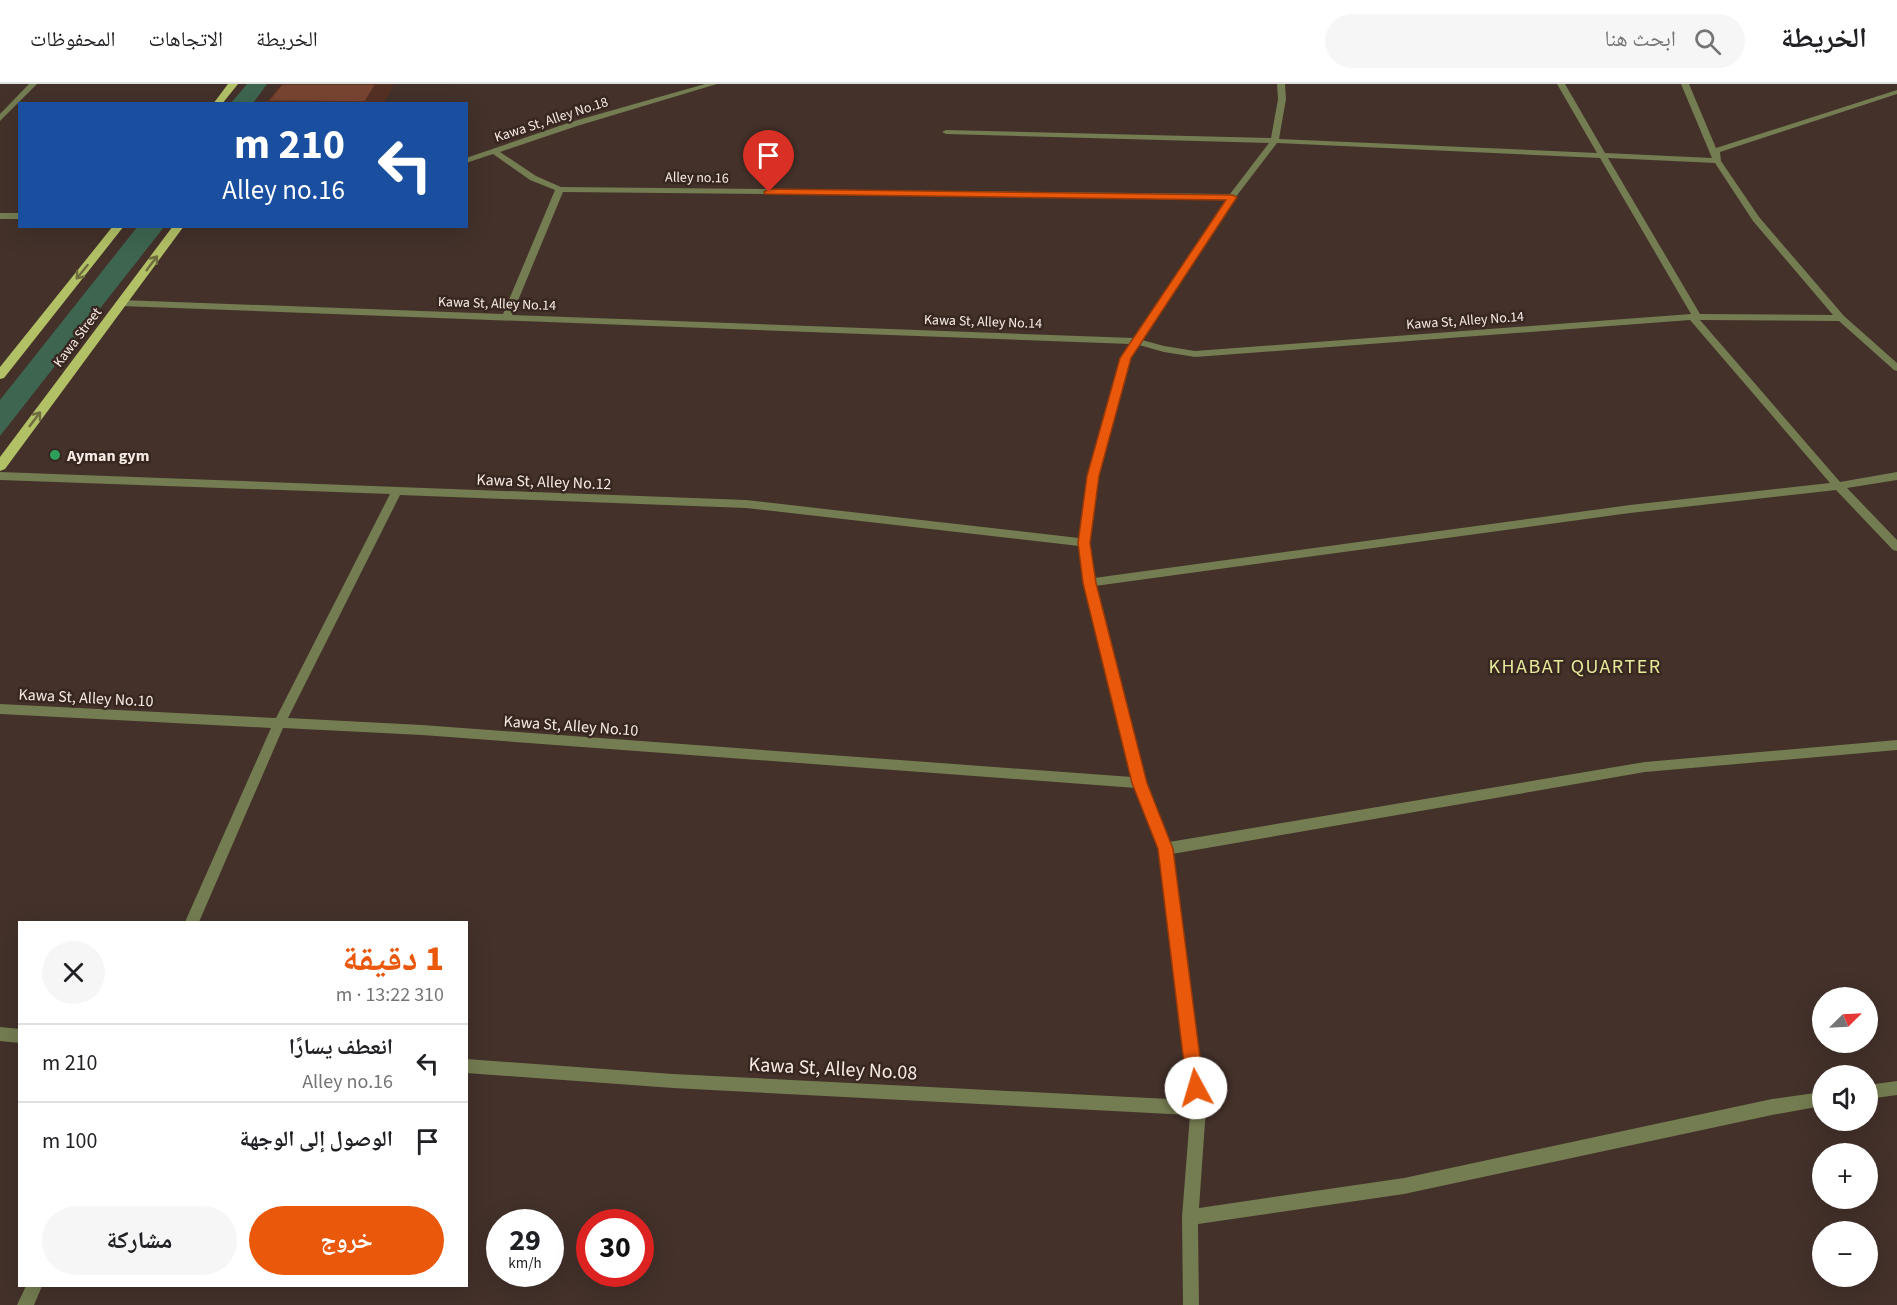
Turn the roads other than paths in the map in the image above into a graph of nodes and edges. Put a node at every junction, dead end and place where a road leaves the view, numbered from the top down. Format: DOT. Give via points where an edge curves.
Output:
graph roads {
  1 [pos="33,84"];
  2 [pos="233,84"];
  3 [pos="713,84"];
  4 [pos="1281,84"];
  5 [pos="1561,84"];
  6 [pos="1685,84"];
  7 [pos="1897,92"];
  8 [pos="219,102"];
  9 [pos="0,118"];
  10 [pos="946,132"];
  11 [pos="1275,141"];
  12 [pos="495,152"];
  13 [pos="1603,155"];
  14 [pos="468,160"];
  15 [pos="1716,161"];
  16 [pos="560,189"];
  17 [pos="1232,197"];
  18 [pos="0,216"];
  19 [pos="18,216"];
  20 [pos="117,228"];
  21 [pos="177,228"];
  22 [pos="121,303"];
  23 [pos="506,317"];
  24 [pos="1694,317"];
  25 [pos="1841,318"];
  26 [pos="1136,341"];
  27 [pos="1897,368"];
  28 [pos="0,375"];
  29 [pos="0,466"];
  30 [pos="0,476"];
  31 [pos="1897,476"];
  32 [pos="1838,486"];
  33 [pos="397,490"];
  34 [pos="1084,543"];
  35 [pos="1897,548"];
  36 [pos="1089,583"];
  37 [pos="0,709"];
  38 [pos="279,723"];
  39 [pos="1897,746"];
  40 [pos="1140,783"];
  41 [pos="1165,849"];
  42 [pos="192,921"];
  43 [pos="0,1035"];
  44 [pos="18,1036"];
  45 [pos="468,1066"];
  46 [pos="1897,1088"];
  47 [pos="1878,1091"];
  48 [pos="1812,1101"];
  49 [pos="1198,1108"];
  50 [pos="1190,1217"];
  51 [pos="34,1287"];
  52 [pos="25,1305"];
  53 [pos="1191,1305"];
  1 -- 9 [label="street"];
  2 -- 8 [label="main road"];
  3 -- 12 [label="street, Kawa St, Alley No.18" via="574,124"];
  4 -- 11 [label="street"];
  5 -- 13 [label="street"];
  6 -- 15 [label="street"];
  7 -- 15 [label="street" via="1716,151"];
  10 -- 11 [label="street"];
  11 -- 13 [label="street"];
  11 -- 17 [label="street"];
  12 -- 14 [label="street, Kawa St, Alley No.18"];
  12 -- 16 [label="street, Alley no.16" via="533,178"];
  13 -- 15 [label="street"];
  13 -- 24 [label="street"];
  15 -- 25 [label="street" via="1756,219"];
  16 -- 17 [label="street, Alley no.16"];
  16 -- 23 [label="street"];
  17 -- 26 [label="street"];
  18 -- 19 [label="street"];
  20 -- 28 [label="main road, one-way"];
  22 -- 21 [label="main road, Kawa Street, one-way"];
  22 -- 23 [label="street, Kawa St, Alley No.14"];
  29 -- 22 [label="main road, Kawa Street, one-way"];
  23 -- 26 [label="street, Kawa St, Alley No.14"];
  24 -- 25 [label="street, Kawa St, Alley No.14"];
  24 -- 26 [label="street, Kawa St, Alley No.14" via="1195,354"];
  24 -- 32 [label="street"];
  25 -- 27 [label="street"];
  26 -- 34 [label="street" via="1125,358 1093,476"];
  30 -- 33 [label="street, Kawa St, Alley No.12"];
  31 -- 32 [label="street"];
  32 -- 35 [label="street"];
  32 -- 36 [label="street" via="1618,511"];
  33 -- 34 [label="street, Kawa St, Alley No.12" via="746,504"];
  33 -- 38 [label="street"];
  34 -- 36 [label="street"];
  36 -- 40 [label="street"];
  37 -- 38 [label="street, Kawa St, Alley No.10"];
  38 -- 40 [label="street, Kawa St, Alley No.10"];
  38 -- 42 [label="street"];
  39 -- 41 [label="street" via="1645,768"];
  40 -- 41 [label="street"];
  41 -- 49 [label="street"];
  43 -- 44 [label="street"];
  45 -- 49 [label="street, Kawa St, Alley No.08"];
  46 -- 47 [label="street"];
  48 -- 50 [label="street" via="1404,1186"];
  49 -- 50 [label="street"];
  50 -- 53 [label="street"];
  51 -- 52 [label="street"];
}
